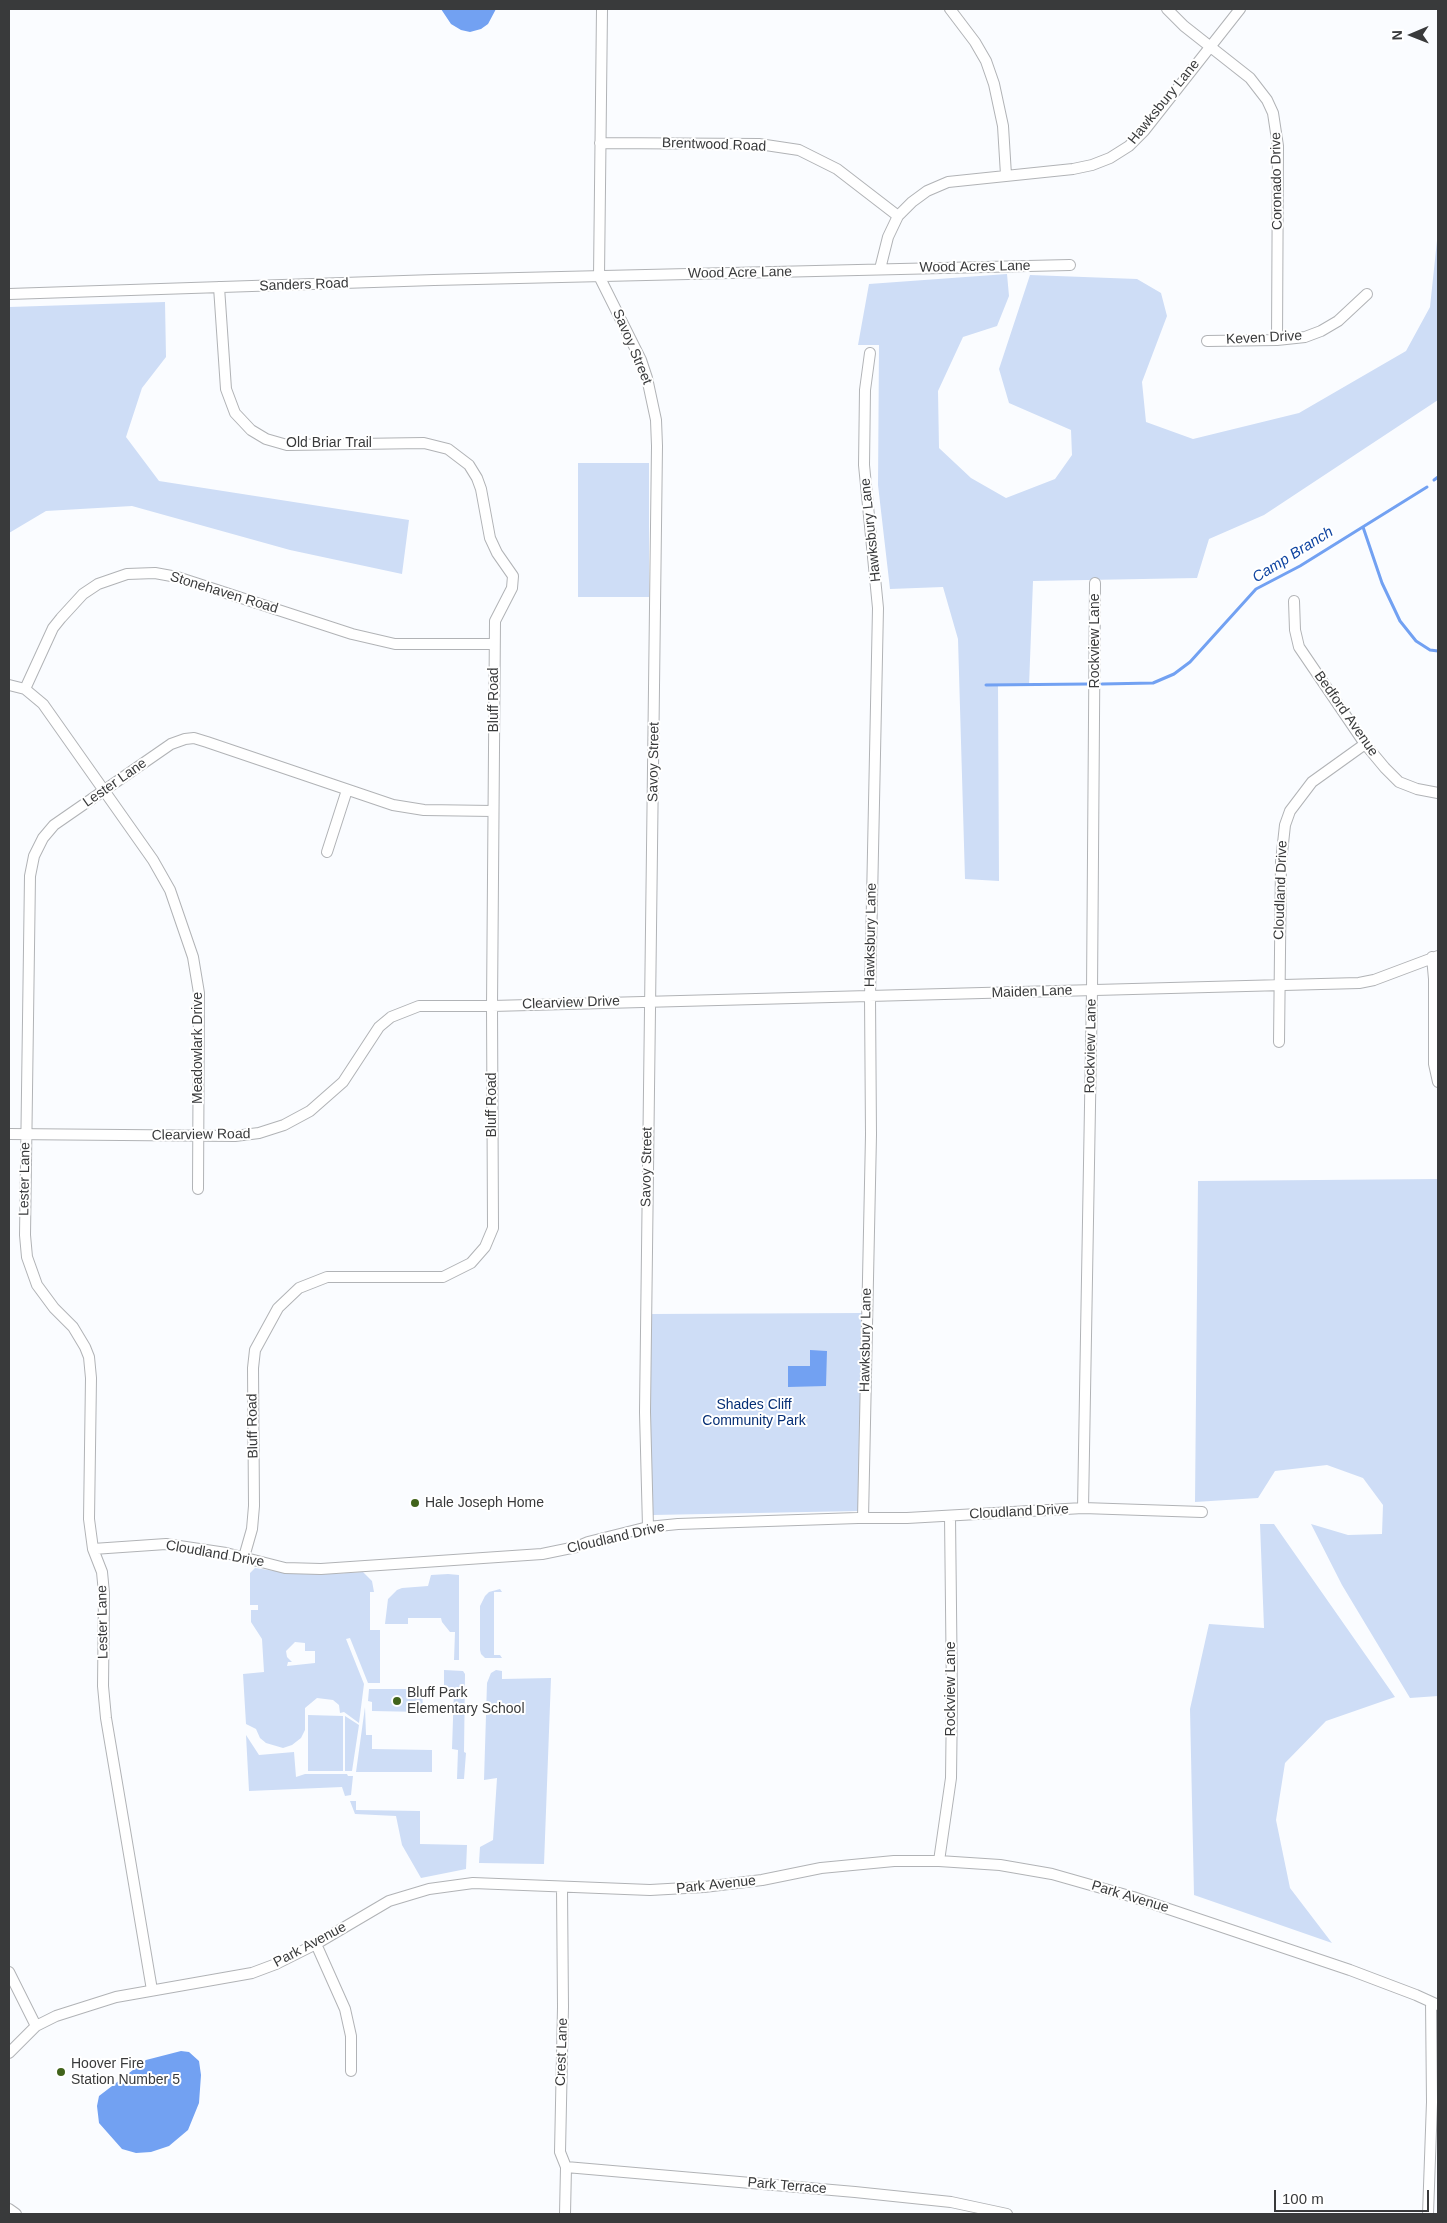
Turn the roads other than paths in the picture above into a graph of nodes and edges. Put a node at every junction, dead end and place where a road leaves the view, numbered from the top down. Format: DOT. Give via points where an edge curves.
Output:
graph roads {
  1 [pos="602,9"];
  2 [pos="950,9"];
  3 [pos="1167,9"];
  4 [pos="1240,9"];
  5 [pos="1209,46"];
  6 [pos="600,143"];
  7 [pos="1006,175"];
  8 [pos="898,216"];
  9 [pos="1070,265"];
  10 [pos="880,269"];
  11 [pos="599,276"];
  12 [pos="220,287"];
  13 [pos="9,294"];
  14 [pos="1367,294"];
  15 [pos="1277,340"];
  16 [pos="1207,341"];
  17 [pos="870,353"];
  18 [pos="481,489"];
  19 [pos="1095,583"];
  20 [pos="1294,602"];
  21 [pos="494,644"];
  22 [pos="9,685"];
  23 [pos="25,689"];
  24 [pos="1365,744"];
  25 [pos="103,790"];
  26 [pos="347,790"];
  27 [pos="1438,793"];
  28 [pos="493,811"];
  29 [pos="327,852"];
  30 [pos="1435,957"];
  31 [pos="1279,986"];
  32 [pos="1092,991"];
  33 [pos="870,997"];
  34 [pos="650,1001"];
  35 [pos="492,1006"];
  36 [pos="1279,1042"];
  37 [pos="1438,1082"];
  38 [pos="9,1134"];
  39 [pos="26,1134"];
  40 [pos="198,1137"];
  41 [pos="198,1189"];
  42 [pos="1083,1508"];
  43 [pos="1202,1512"];
  44 [pos="950,1516"];
  45 [pos="863,1518"];
  46 [pos="648,1527"];
  47 [pos="93,1549"];
  48 [pos="244,1557"];
  49 [pos="939,1861"];
  50 [pos="562,1888"];
  51 [pos="316,1944"];
  52 [pos="9,1972"];
  53 [pos="152,1990"];
  54 [pos="1435,2004"];
  55 [pos="36,2026"];
  56 [pos="9,2053"];
  57 [pos="351,2071"];
  58 [pos="566,2167"];
  59 [pos="9,2209"];
  60 [pos="16,2214"];
  61 [pos="565,2214"];
  62 [pos="1007,2214"];
  63 [pos="1428,2214"];
  1 -- 6 [label="street, Savoy Street"];
  2 -- 7 [label="street" via="975,42 994,84 1003,126"];
  3 -- 5 [label="street, Coronado Drive"];
  4 -- 5 [label="street, Hawksbury Lane"];
  5 -- 7 [label="street, Hawksbury Lane" via="1129,146 1110,158 1073,169"];
  5 -- 15 [label="street, Coronado Drive" via="1250,78 1267,100 1277,129"];
  6 -- 8 [label="street, Brentwood Road" via="759,144 798,150 837,170"];
  6 -- 11 [label="street, Savoy Street"];
  7 -- 8 [label="street, Hawksbury Lane" via="948,182 927,191"];
  8 -- 10 [label="street, Hawksbury Lane" via="888,237"];
  9 -- 10 [label="street, Wood Acres Lane"];
  10 -- 11 [label="street, Wood Acre Lane"];
  11 -- 12 [label="street, Sanders Road"];
  11 -- 34 [label="street, Savoy Street" via="641,360 656,420"];
  12 -- 13 [label="street, Sanders Road"];
  12 -- 18 [label="street, Old Briar Trail" via="226,389 235,413 251,430 266,440 287,445 424,443 448,449 469,465"];
  14 -- 15 [label="street, Keven Drive" via="1350,312 1322,331 1305,337"];
  15 -- 16 [label="street, Keven Drive"];
  17 -- 33 [label="street, Hawksbury Lane" via="865,390 864,465 878,608"];
  18 -- 21 [label="street, Bluff Road" via="490,538 513,576 512,588 495,622"];
  19 -- 32 [label="street, Rockview Lane"];
  20 -- 24 [label="street, Bedford Avenue" via="1299,647"];
  21 -- 23 [label="street, Stonehaven Road" via="388,643 177,576 127,574 98,584 83,594 61,618 53,628"];
  21 -- 28 [label="street, Bluff Road"];
  22 -- 23 [label="street"];
  23 -- 25 [label="street, Meadowlark Drive" via="43,704"];
  24 -- 27 [label="street, Bedford Avenue" via="1399,782"];
  24 -- 31 [label="street, Cloudland Drive" via="1312,782 1290,811 1285,825 1281,862"];
  25 -- 26 [label="street, Lester Lane" via="171,744 194,738"];
  25 -- 39 [label="street, Lester Lane" via="54,825 34,856 30,876"];
  25 -- 40 [label="street, Meadowlark Drive" via="153,860 170,890 192,957 199,992"];
  26 -- 28 [label="street, Lester Lane" via="393,805 424,810"];
  26 -- 29 [label="street"];
  28 -- 35 [label="street, Bluff Road"];
  30 -- 31 [label="street, Maiden Lane" via="1359,983"];
  30 -- 37 [label="street" via="1434,1064"];
  31 -- 32 [label="street, Maiden Lane"];
  31 -- 36 [label="street, Cloudland Drive"];
  32 -- 33 [label="street, Maiden Lane"];
  32 -- 42 [label="street, Rockview Lane"];
  33 -- 34 [label="street, Maiden Lane"];
  33 -- 45 [label="street, Hawksbury Lane" via="871,1135"];
  34 -- 35 [label="street, Clearview Drive"];
  34 -- 46 [label="street, Savoy Street" via="645,1402"];
  35 -- 40 [label="street, Clearview Road" via="420,1006 405,1010 379,1027 343,1082 310,1111 260,1133"];
  35 -- 48 [label="street, Bluff Road" via="492,1228 485,1247 471,1264 443,1277 327,1277 299,1288 278,1308 255,1350 252,1368 254,1506"];
  38 -- 39 [label="street, Clearview Road"];
  39 -- 40 [label="street, Clearview Road"];
  39 -- 47 [label="street, Lester Lane" via="25,1235 29,1265 37,1285 73,1327 86,1346 89,1357 89,1519"];
  40 -- 41 [label="street, Meadowlark Drive"];
  42 -- 43 [label="street, Cloudland Drive"];
  42 -- 44 [label="street, Cloudland Drive"];
  44 -- 45 [label="street, Cloudland Drive"];
  44 -- 49 [label="street, Rockview Lane" via="950,1778"];
  45 -- 46 [label="street, Cloudland Drive"];
  46 -- 48 [label="street, Cloudland Drive" via="576,1548 522,1555 321,1569 285,1568"];
  47 -- 48 [label="street, Cloudland Drive" via="166,1544"];
  47 -- 53 [label="street, Lester Lane" via="102,1572 104,1593 106,1718"];
  49 -- 50 [label="street, Park Avenue" via="848,1865 718,1886 650,1890"];
  49 -- 54 [label="street, Park Avenue" via="1000,1865 1052,1874 1133,1897 1340,1967"];
  50 -- 51 [label="street, Park Avenue" via="473,1883 413,1892 389,1901"];
  50 -- 58 [label="street, Crest Lane" via="564,2007 560,2152"];
  51 -- 53 [label="street, Park Avenue" via="252,1973"];
  51 -- 57 [label="street" via="345,2009 351,2036"];
  52 -- 55 [label="street"];
  53 -- 55 [label="street, Park Avenue" via="84,2006"];
  54 -- 63 [label="street"];
  55 -- 56 [label="street, Park Avenue"];
  58 -- 61 [label="street, Crest Lane"];
  58 -- 62 [label="street, Park Terrace" via="951,2202"];
  59 -- 60 [label="street"];
}
